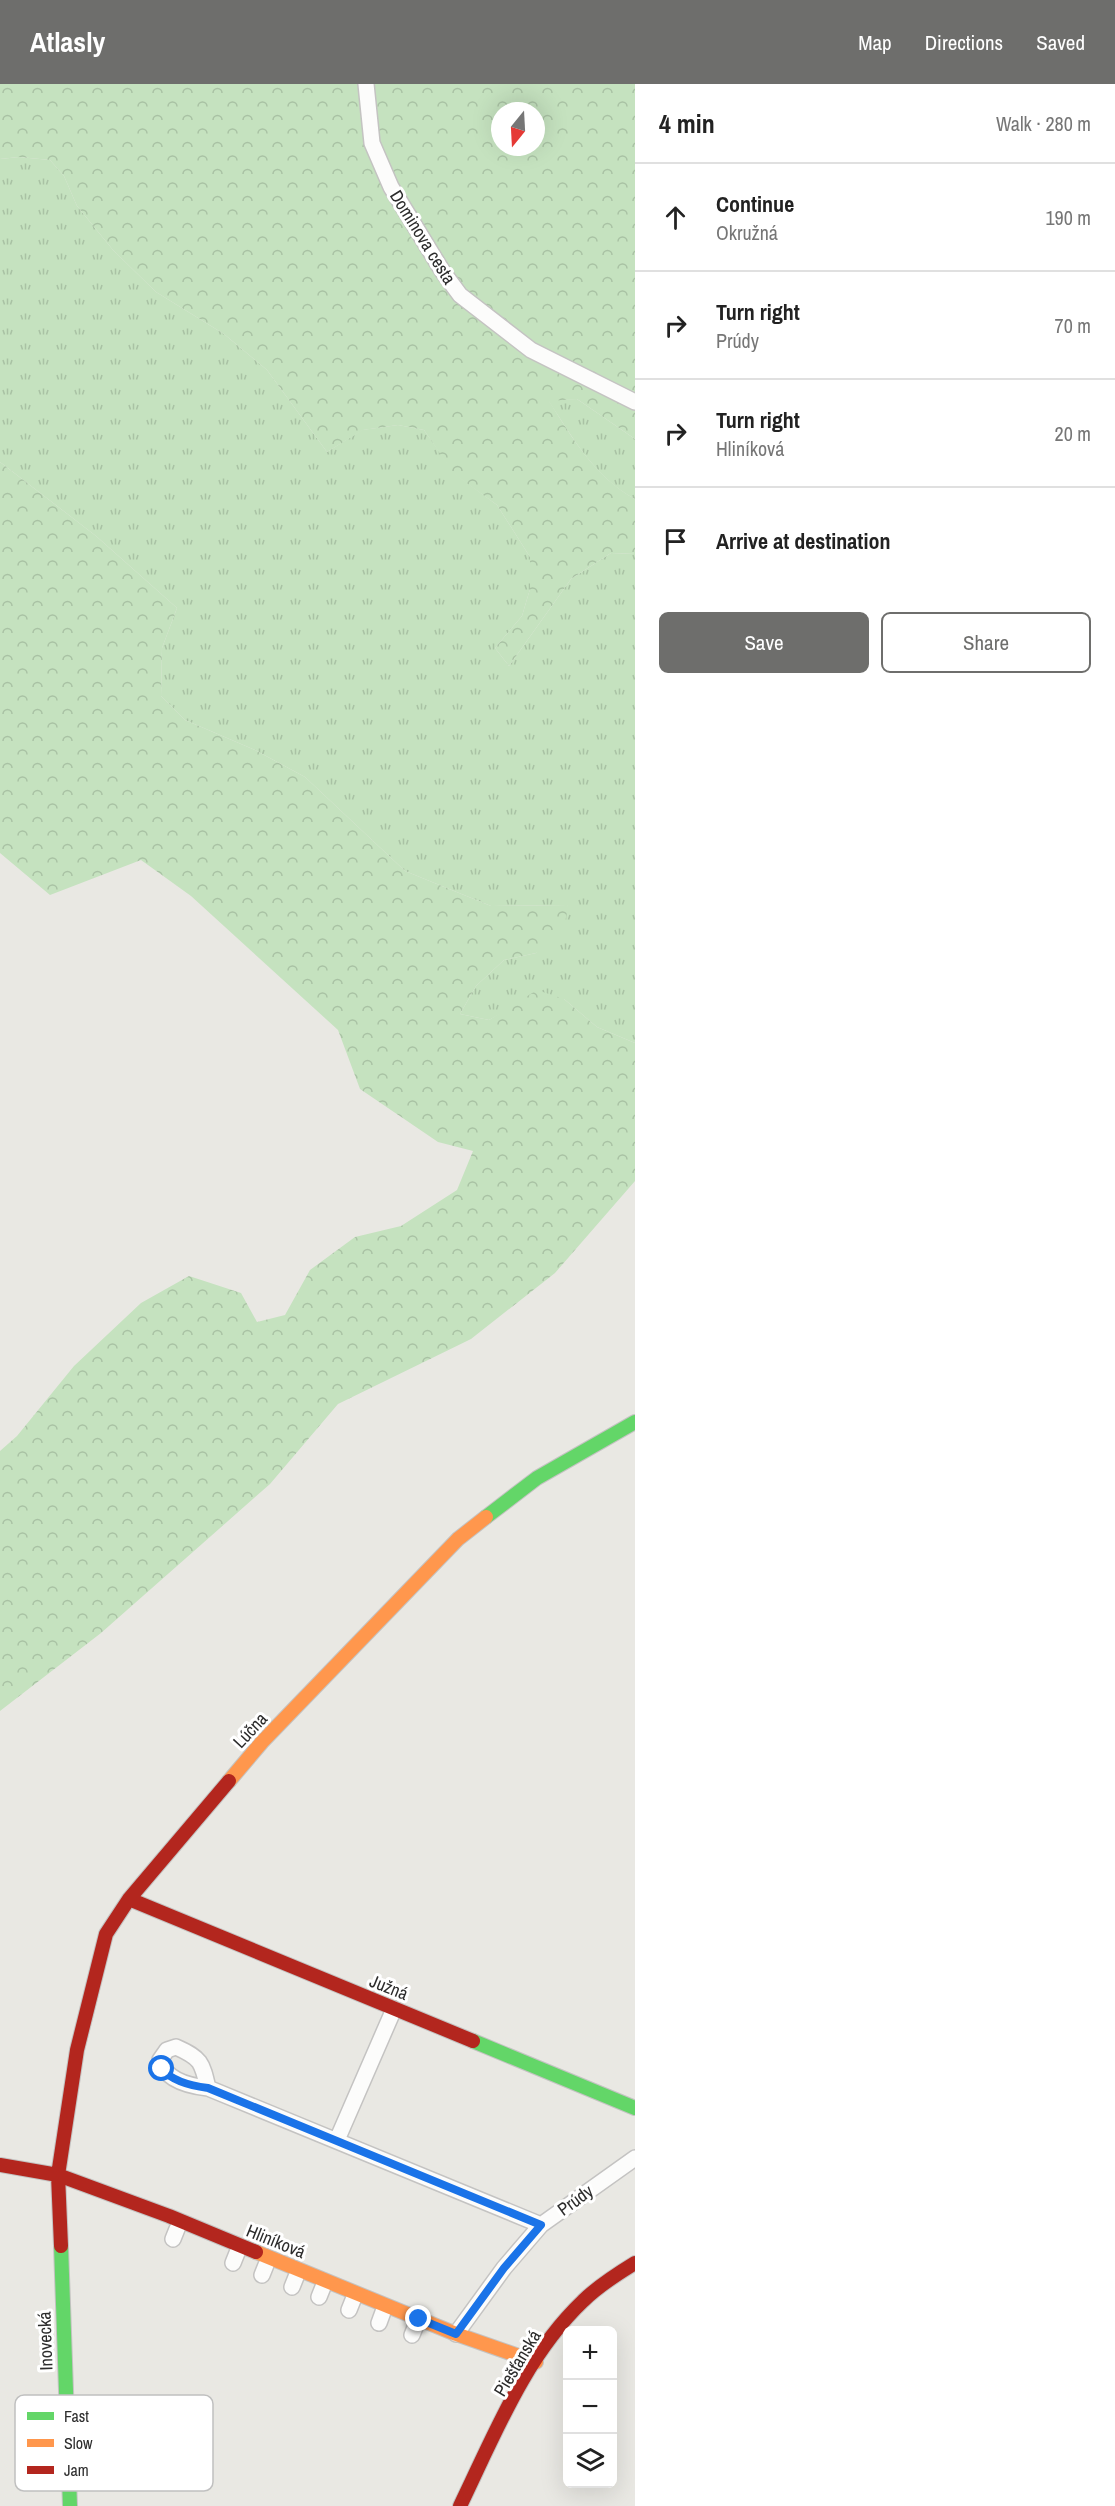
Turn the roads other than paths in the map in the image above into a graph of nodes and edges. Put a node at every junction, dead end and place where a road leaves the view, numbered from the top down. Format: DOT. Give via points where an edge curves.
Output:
graph roads {
  1 [pos="366,84"];
  2 [pos="635,402"];
  3 [pos="635,1422"];
  4 [pos="129,1899"];
  5 [pos="394,2009"];
  6 [pos="208,2088"];
  7 [pos="635,2108"];
  8 [pos="337,2140"];
  9 [pos="635,2158"];
  10 [pos="0,2164"];
  11 [pos="58,2175"];
  12 [pos="541,2225"];
  13 [pos="635,2263"];
  14 [pos="456,2334"];
  15 [pos="536,2362"];
  16 [pos="66,2395"];
  17 [pos="69,2491"];
  18 [pos="70,2506"];
  19 [pos="460,2506"];
  1 -- 2 [label="street, Dominova cesta" via="372,142 392,187 459,295 531,350"];
  3 -- 4 [label="street, Lúčna" via="537,1478 458,1539 262,1742"];
  4 -- 5 [label="street, Južná"];
  4 -- 11 [label="street, Lúčna" via="106,1934 77,2050"];
  5 -- 7 [label="street, Južná"];
  5 -- 8 [label="street"];
  6 -- 8 [label="street"];
  8 -- 12 [label="street"];
  9 -- 12 [label="street, Prúdy"];
  10 -- 11 [label="street, Hliníková"];
  11 -- 14 [label="street, Hliníková" via="169,2216"];
  11 -- 16 [label="street, Inovecká"];
  12 -- 14 [label="street, Prúdy"];
  13 -- 15 [label="street, Piešťanská" via="582,2302"];
  14 -- 15 [label="street, Hliníková"];
  15 -- 19 [label="street, Piešťanská"];
  17 -- 18 [label="street, Inovecká"];
}
